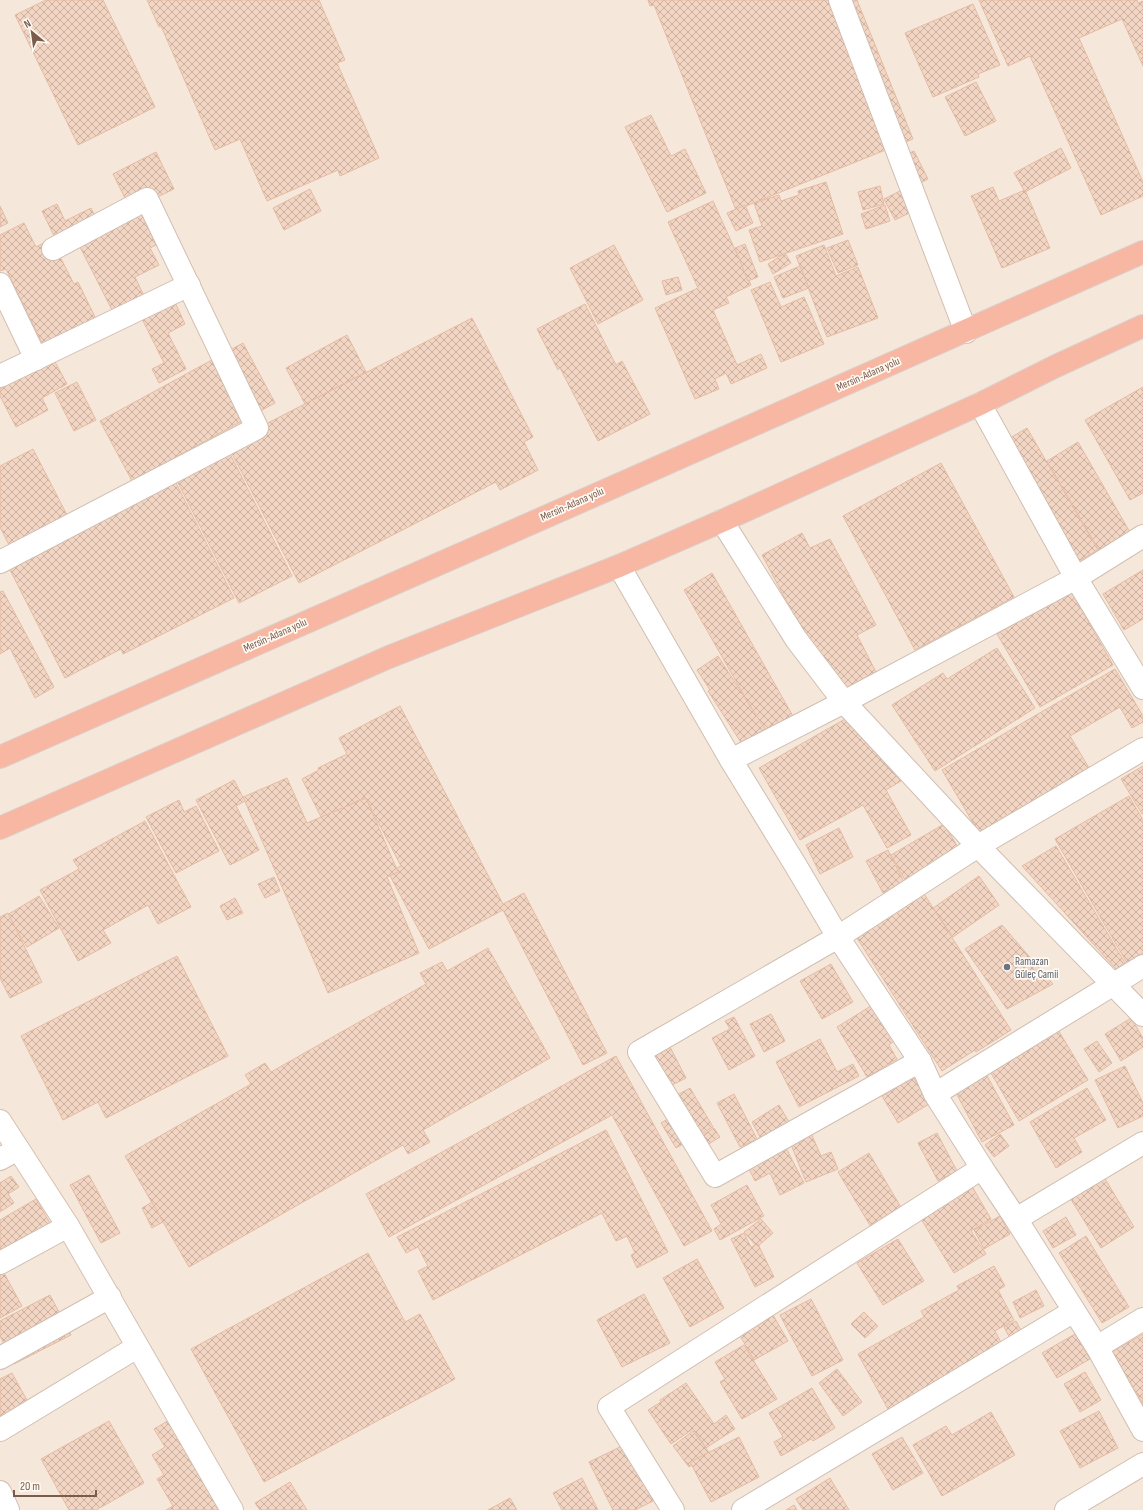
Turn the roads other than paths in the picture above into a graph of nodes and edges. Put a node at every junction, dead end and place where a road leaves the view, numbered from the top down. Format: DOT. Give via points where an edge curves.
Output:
graph roads {
  1 [pos="840,0"];
  2 [pos="53,248"];
  3 [pos="1143,252"];
  4 [pos="0,284"];
  5 [pos="189,285"];
  6 [pos="1143,326"];
  7 [pos="966,332"];
  8 [pos="36,359"];
  9 [pos="0,376"];
  10 [pos="980,404"];
  11 [pos="722,521"];
  12 [pos="1143,536"];
  13 [pos="0,562"];
  14 [pos="619,566"];
  15 [pos="1076,578"];
  16 [pos="1143,688"];
  17 [pos="844,702"];
  18 [pos="1143,749"];
  19 [pos="0,757"];
  20 [pos="731,760"];
  21 [pos="0,828"];
  22 [pos="978,846"];
  23 [pos="838,937"];
  24 [pos="1143,966"];
  25 [pos="1112,984"];
  26 [pos="1143,1015"];
  27 [pos="920,1060"];
  28 [pos="935,1094"];
  29 [pos="0,1121"];
  30 [pos="1143,1143"];
  31 [pos="9,1154"];
  32 [pos="982,1168"];
  33 [pos="1016,1219"];
  34 [pos="68,1226"];
  35 [pos="0,1263"];
  36 [pos="110,1297"];
  37 [pos="1074,1311"];
  38 [pos="1143,1319"];
  39 [pos="137,1347"];
  40 [pos="1097,1347"];
  41 [pos="0,1358"];
  42 [pos="0,1430"];
  43 [pos="1143,1430"];
  44 [pos="1143,1464"];
  45 [pos="0,1492"];
  46 [pos="8,1510"];
  47 [pos="232,1510"];
  48 [pos="673,1510"];
  49 [pos="743,1510"];
  50 [pos="1066,1510"];
  1 -- 7 [label="street"];
  2 -- 5 [label="street" via="147,199"];
  3 -- 7 [label="highway, Mersin-Adana yolu"];
  4 -- 8 [label="street"];
  5 -- 8 [label="street"];
  5 -- 13 [label="street" via="257,428"];
  6 -- 10 [label="highway"];
  7 -- 19 [label="highway, Mersin-Adana yolu"];
  8 -- 9 [label="street"];
  10 -- 11 [label="highway"];
  10 -- 15 [label="street"];
  11 -- 14 [label="highway"];
  11 -- 17 [label="street" via="796,639"];
  12 -- 15 [label="street"];
  14 -- 20 [label="street"];
  14 -- 21 [label="highway" via="389,657"];
  15 -- 16 [label="street"];
  15 -- 17 [label="street"];
  17 -- 20 [label="street"];
  17 -- 22 [label="street"];
  18 -- 22 [label="street"];
  20 -- 23 [label="street"];
  22 -- 23 [label="street"];
  22 -- 25 [label="street"];
  23 -- 27 [label="street"];
  23 -- 27 [label="street" via="639,1052 715,1176"];
  24 -- 25 [label="street"];
  25 -- 26 [label="street"];
  25 -- 28 [label="street"];
  27 -- 28 [label="street"];
  28 -- 32 [label="street"];
  29 -- 31 [label="street"];
  30 -- 33 [label="street"];
  31 -- 34 [label="street"];
  32 -- 33 [label="street"];
  32 -- 48 [label="street" via="609,1407"];
  33 -- 37 [label="street"];
  34 -- 35 [label="street"];
  34 -- 36 [label="street"];
  36 -- 39 [label="street"];
  36 -- 41 [label="street"];
  37 -- 40 [label="street"];
  37 -- 49 [label="street"];
  38 -- 40 [label="street"];
  39 -- 42 [label="street"];
  39 -- 47 [label="street"];
  40 -- 43 [label="street"];
  44 -- 50 [label="street"];
  45 -- 46 [label="street"];
}
